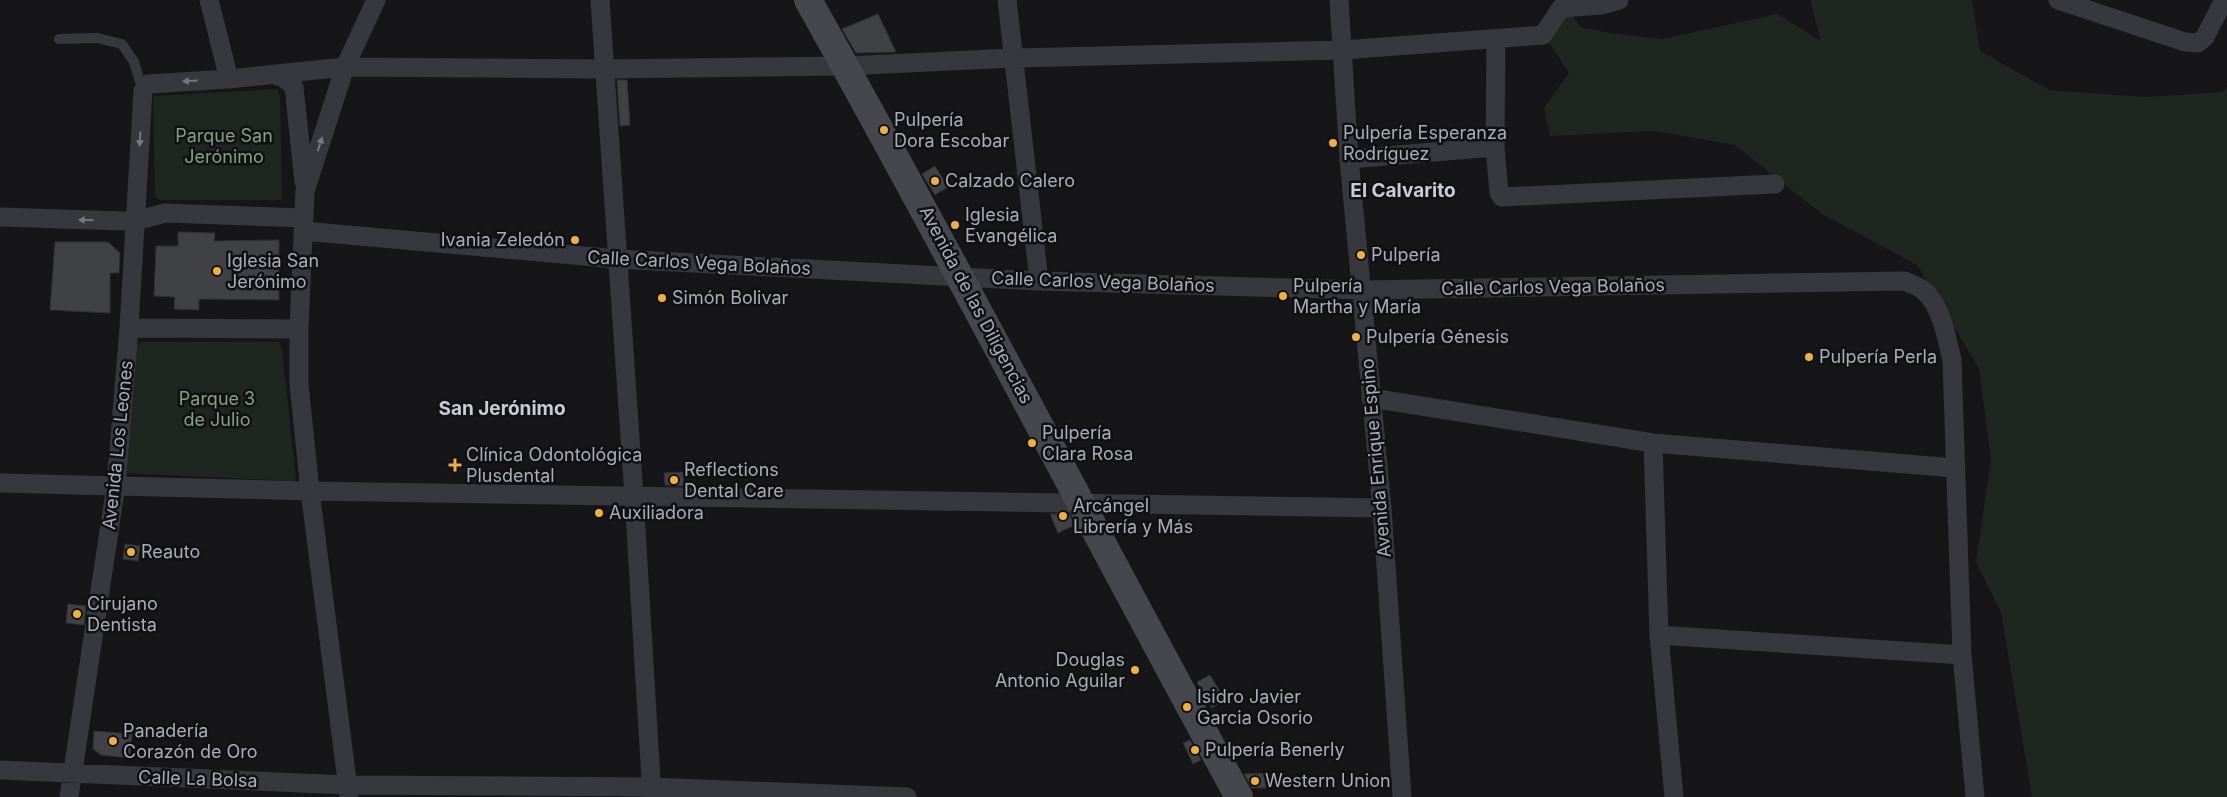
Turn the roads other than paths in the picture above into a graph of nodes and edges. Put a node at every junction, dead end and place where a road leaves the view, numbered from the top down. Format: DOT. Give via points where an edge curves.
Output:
graph roads {
  1 [pos="209,0"];
  2 [pos="376,0"];
  3 [pos="600,0"];
  4 [pos="808,0"];
  5 [pos="1007,0"];
  6 [pos="1339,0"];
  7 [pos="1619,0"];
  8 [pos="2058,0"];
  9 [pos="2224,0"];
  10 [pos="1557,4"];
  11 [pos="59,39"];
  12 [pos="1496,39"];
  13 [pos="1343,50"];
  14 [pos="1013,58"];
  15 [pos="845,66"];
  16 [pos="345,67"];
  17 [pos="605,69"];
  18 [pos="320,71"];
  19 [pos="274,75"];
  20 [pos="229,79"];
  21 [pos="142,91"];
  22 [pos="296,96"];
  23 [pos="1495,147"];
  24 [pos="1349,159"];
  25 [pos="1775,184"];
  26 [pos="305,191"];
  27 [pos="0,217"];
  28 [pos="135,220"];
  29 [pos="304,224"];
  30 [pos="617,260"];
  31 [pos="961,276"];
  32 [pos="1040,280"];
  33 [pos="1362,290"];
  34 [pos="129,328"];
  35 [pos="299,329"];
  36 [pos="1371,398"];
  37 [pos="1653,443"];
  38 [pos="1955,468"];
  39 [pos="0,483"];
  40 [pos="116,485"];
  41 [pos="310,491"];
  42 [pos="634,496"];
  43 [pos="1081,502"];
  44 [pos="1382,508"];
  45 [pos="1659,635"];
  46 [pos="1962,655"];
  47 [pos="0,770"];
  48 [pos="72,774"];
  49 [pos="349,791"];
  50 [pos="652,792"];
  51 [pos="69,797"];
  52 [pos="907,797"];
  53 [pos="1239,797"];
  54 [pos="1402,797"];
  55 [pos="1674,797"];
  56 [pos="1975,797"];
  1 -- 20 [label="street"];
  2 -- 16 [label="street"];
  3 -- 17 [label="street"];
  4 -- 15 [label="street, Avenida de las Diligencias"];
  5 -- 14 [label="street"];
  6 -- 13 [label="street, Avenida Enrique Espino"];
  7 -- 10 [label="street" via="1601,5"];
  8 -- 9 [label="street" via="2185,42 2198,43 2205,37"];
  10 -- 12 [label="street" via="1543,35"];
  11 -- 21 [label="lane" via="97,38 122,44 134,62"];
  12 -- 13 [label="street"];
  12 -- 23 [label="street"];
  13 -- 14 [label="street"];
  13 -- 24 [label="street, Avenida Enrique Espino"];
  14 -- 15 [label="street"];
  14 -- 32 [label="street"];
  15 -- 17 [label="street"];
  15 -- 31 [label="street, Avenida de las Diligencias"];
  16 -- 17 [label="street"];
  16 -- 18 [label="street"];
  26 -- 16 [label="street, one-way"];
  17 -- 30 [label="street"];
  18 -- 19 [label="street"];
  18 -- 22 [label="street" via="305,77"];
  19 -- 20 [label="street"];
  19 -- 22 [label="street" via="291,83"];
  20 -- 21 [label="street, one-way" via="150,84"];
  21 -- 28 [label="street, Avenida Los Leones, one-way"];
  22 -- 26 [label="street"];
  23 -- 24 [label="street"];
  23 -- 25 [label="street" via="1499,193 1506,198"];
  24 -- 33 [label="street, Avenida Enrique Espino"];
  26 -- 29 [label="street"];
  28 -- 27 [label="street, Calle Carlos Vega Bolaños, one-way"];
  28 -- 29 [label="street, Calle Carlos Vega Bolaños" via="165,213"];
  28 -- 34 [label="street, Avenida Los Leones"];
  29 -- 30 [label="street, Calle Carlos Vega Bolaños"];
  29 -- 35 [label="street"];
  30 -- 31 [label="street, Calle Carlos Vega Bolaños"];
  30 -- 42 [label="street"];
  31 -- 32 [label="street, Calle Carlos Vega Bolaños"];
  31 -- 43 [label="street, Avenida de las Diligencias"];
  32 -- 33 [label="street, Calle Carlos Vega Bolaños"];
  33 -- 36 [label="street, Avenida Enrique Espino"];
  33 -- 38 [label="street, Calle Carlos Vega Bolaños" via="1905,281 1924,291 1937,309 1945,332 1952,360"];
  34 -- 35 [label="street"];
  34 -- 40 [label="street, Avenida Los Leones"];
  35 -- 41 [label="street" via="299,384"];
  36 -- 37 [label="street"];
  36 -- 44 [label="street, Avenida Enrique Espino"];
  37 -- 38 [label="street"];
  37 -- 45 [label="street"];
  38 -- 46 [label="street"];
  39 -- 40 [label="street"];
  40 -- 41 [label="street"];
  40 -- 48 [label="street, Avenida Los Leones"];
  41 -- 42 [label="street"];
  41 -- 49 [label="street"];
  42 -- 43 [label="street"];
  42 -- 50 [label="street"];
  43 -- 44 [label="street"];
  43 -- 53 [label="street, Avenida de las Diligencias"];
  44 -- 54 [label="street, Avenida Enrique Espino"];
  45 -- 46 [label="street"];
  45 -- 55 [label="street"];
  46 -- 56 [label="street"];
  47 -- 48 [label="street, Calle La Bolsa"];
  48 -- 49 [label="street, Calle La Bolsa"];
  48 -- 51 [label="street, Avenida Los Leones"];
  49 -- 50 [label="street, Calle La Bolsa"];
  50 -- 52 [label="street, Calle La Bolsa"];
}
